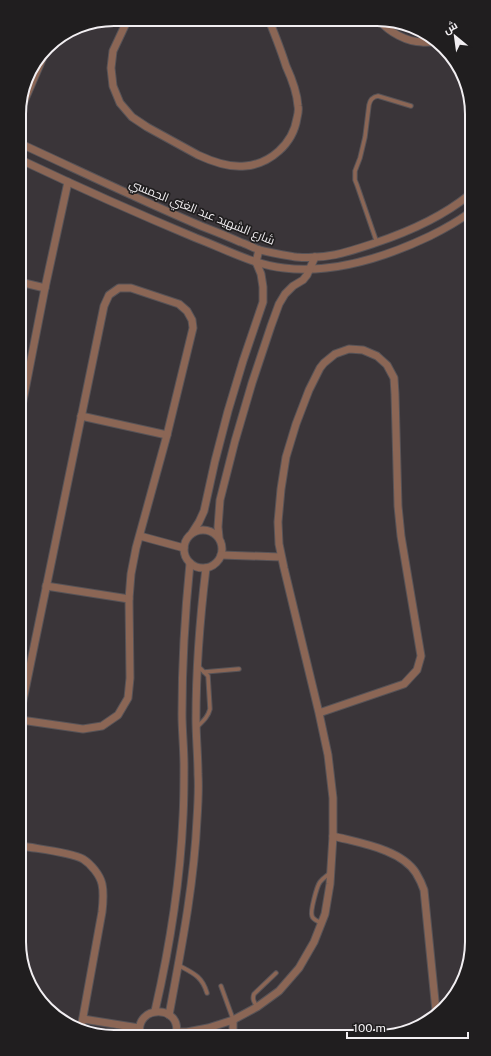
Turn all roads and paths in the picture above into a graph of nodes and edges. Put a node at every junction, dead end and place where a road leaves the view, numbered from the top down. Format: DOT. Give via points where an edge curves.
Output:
graph roads {
  1 [pos="125,26"];
  2 [pos="271,26"];
  3 [pos="384,26"];
  4 [pos="427,42"];
  5 [pos="412,106"];
  6 [pos="26,146"];
  7 [pos="26,162"];
  8 [pos="68,182"];
  9 [pos="465,198"];
  10 [pos="465,216"];
  11 [pos="377,242"];
  12 [pos="259,250"];
  13 [pos="315,257"];
  14 [pos="256,262"];
  15 [pos="310,269"];
  16 [pos="26,283"];
  17 [pos="45,288"];
  18 [pos="28,374"];
  19 [pos="26,384"];
  20 [pos="81,416"];
  21 [pos="167,435"];
  22 [pos="192,533"];
  23 [pos="140,536"];
  24 [pos="219,538"];
  25 [pos="184,548"];
  26 [pos="222,555"];
  27 [pos="282,557"];
  28 [pos="190,563"];
  29 [pos="206,568"];
  30 [pos="46,586"];
  31 [pos="129,599"];
  32 [pos="197,665"];
  33 [pos="239,669"];
  34 [pos="204,672"];
  35 [pos="26,685"];
  36 [pos="319,713"];
  37 [pos="26,721"];
  38 [pos="196,727"];
  39 [pos="333,836"];
  40 [pos="26,847"];
  41 [pos="330,873"];
  42 [pos="321,923"];
  43 [pos="178,965"];
  44 [pos="276,973"];
  45 [pos="221,986"];
  46 [pos="206,993"];
  47 [pos="257,1007"];
  48 [pos="436,1007"];
  49 [pos="155,1012"];
  50 [pos="169,1015"];
  51 [pos="83,1019"];
  52 [pos="233,1020"];
  53 [pos="82,1024"];
  54 [pos="131,1030"];
  55 [pos="140,1030"];
  56 [pos="176,1030"];
  57 [pos="198,1030"];
  58 [pos="233,1030"];
  1 -- 2 [label="street" via="113,51 111,68 113,86 120,103 132,117 147,127 204,158 226,165 244,166 261,162 277,154 288,141 296,125 299,108 296,90"];
  3 -- 4 [label="street" via="401,37"];
  5 -- 11 [label="lane" via="382,96 370,100 365,137 355,176"];
  6 -- 12 [label="street, شارع الشهيد عبد الغني الجمسي" via="171,213"];
  7 -- 8 [label="street, شارع الشهيد عبد الغني الجمسي"];
  8 -- 14 [label="street, شارع الشهيد عبد الغني الجمسي"];
  8 -- 17 [label="street"];
  9 -- 11 [label="street, شارع الشهيد عبد الغني الجمسي" via="411,230"];
  10 -- 15 [label="street, شارع الشهيد عبد الغني الجمسي" via="436,233 387,254 362,261"];
  11 -- 13 [label="street, شارع الشهيد عبد الغني الجمسي" via="346,253"];
  12 -- 13 [label="street, شارع الشهيد عبد الغني الجمسي" via="297,257"];
  12 -- 14 [label="street"];
  13 -- 15 [label="street"];
  14 -- 15 [label="street, شارع الشهيد عبد الغني الجمسي" via="284,268"];
  14 -- 22 [label="street" via="261,274 263,302 228,411 204,511"];
  15 -- 24 [label="street" via="303,280 285,294 271,326 235,441 220,500"];
  16 -- 17 [label="street"];
  17 -- 18 [label="street"];
  18 -- 19 [label="street"];
  20 -- 21 [label="street"];
  20 -- 21 [label="street" via="104,306 109,295 119,288 132,288 179,304 192,320 193,328"];
  20 -- 30 [label="street"];
  21 -- 23 [label="street"];
  22 -- 24 [label="street" via="210,530"];
  22 -- 25 [label="street"];
  23 -- 25 [label="street"];
  23 -- 31 [label="street" via="131,574"];
  24 -- 26 [label="street" via="222,543"];
  25 -- 28 [label="street"];
  26 -- 27 [label="street"];
  26 -- 29 [label="street" via="216,564"];
  27 -- 36 [label="street"];
  27 -- 36 [label="street" via="278,522 286,457 309,390 320,368 335,354 349,349 363,350 377,356 387,365 394,378 398,506 421,656 417,670 404,684"];
  28 -- 29 [label="street"];
  28 -- 49 [label="street" via="182,665 184,767 180,865 166,963"];
  29 -- 32 [label="street"];
  30 -- 31 [label="street"];
  30 -- 35 [label="street"];
  31 -- 37 [label="street" via="130,678 128,698 118,715 102,726 83,729"];
  32 -- 34 [label="lane"];
  32 -- 38 [label="street"];
  33 -- 34 [label="lane"];
  34 -- 38 [label="lane" via="209,683 209,714"];
  36 -- 39 [label="street" via="328,755 333,798"];
  38 -- 43 [label="street" via="197,820 188,910"];
  39 -- 41 [label="street"];
  39 -- 48 [label="street" via="385,850 402,859 416,872 424,890"];
  40 -- 51 [label="street" via="84,859 95,869 102,882 102,912"];
  41 -- 42 [label="street" via="325,914"];
  41 -- 42 [label="lane" via="321,880 311,915 314,920"];
  42 -- 47 [label="street" via="314,942 299,968 279,991"];
  43 -- 46 [label="lane" via="196,975 204,984"];
  43 -- 50 [label="street"];
  44 -- 47 [label="lane" via="252,997"];
  45 -- 52 [label="lane"];
  47 -- 52 [label="street"];
  49 -- 50 [label="street" via="165,1012"];
  49 -- 55 [label="street" via="144,1017"];
  50 -- 56 [label="street" via="175,1022"];
  51 -- 53 [label="street"];
  51 -- 54 [label="street"];
  52 -- 57 [label="street"];
  52 -- 58 [label="street"];
}
